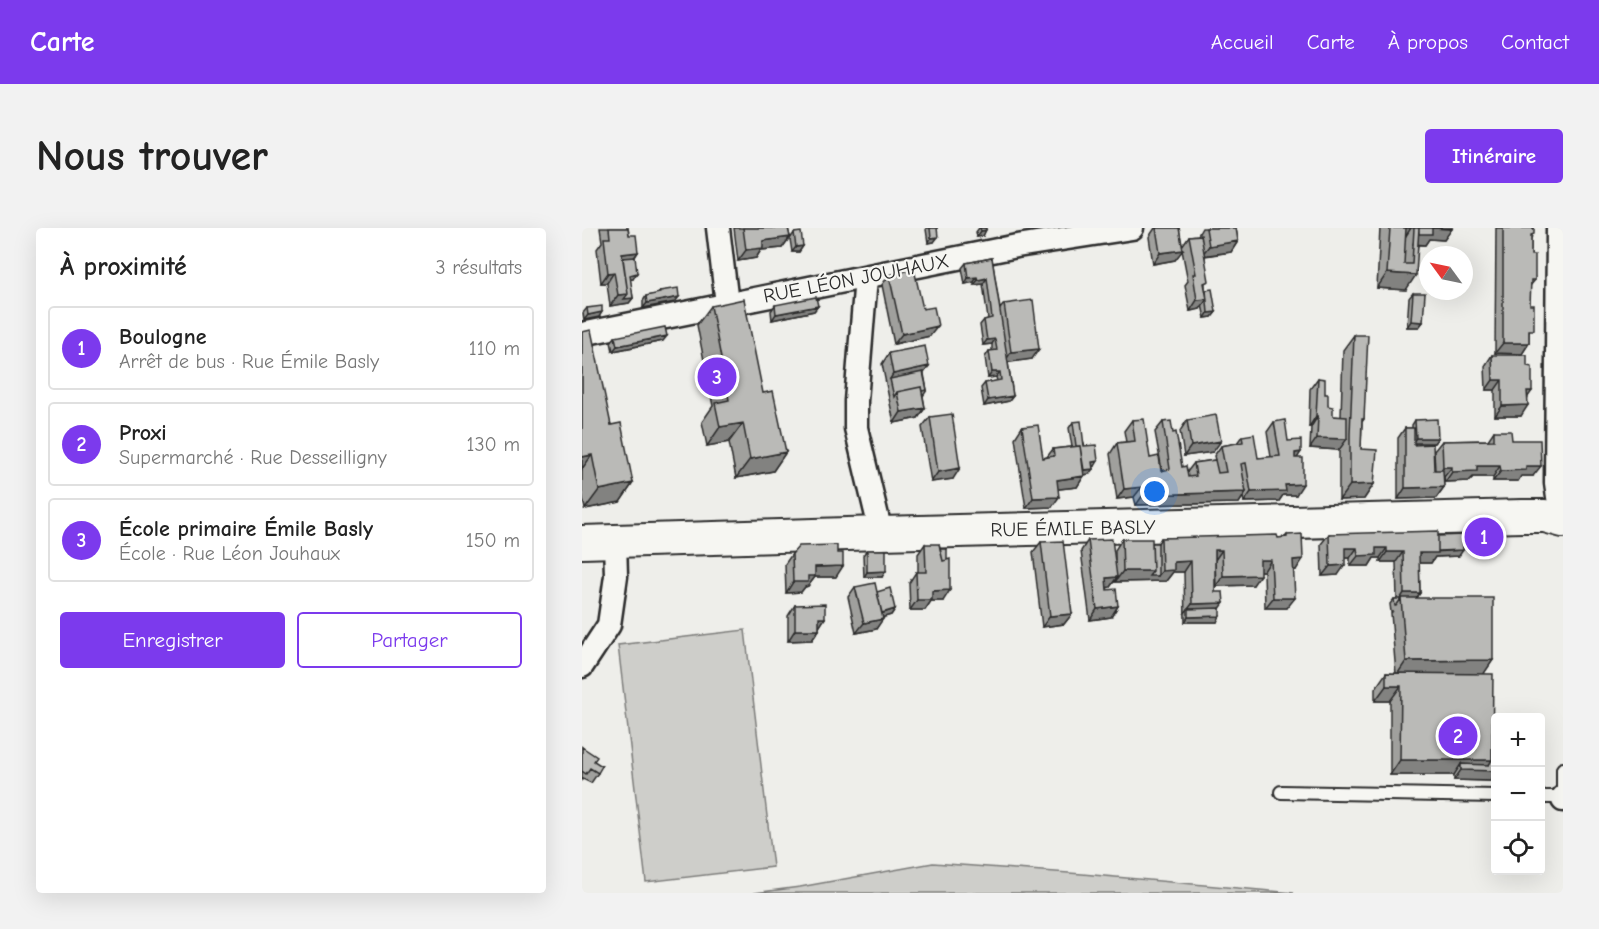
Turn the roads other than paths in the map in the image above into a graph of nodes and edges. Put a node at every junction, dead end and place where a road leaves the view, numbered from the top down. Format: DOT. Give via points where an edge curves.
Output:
graph roads {
  1 [pos="718,228"];
  2 [pos="1132,228"];
  3 [pos="1558,228"];
  4 [pos="1016,237"];
  5 [pos="866,277"];
  6 [pos="728,304"];
  7 [pos="582,334"];
  8 [pos="1563,516"];
  9 [pos="1563,521"];
  10 [pos="880,532"];
  11 [pos="615,541"];
  12 [pos="582,542"];
  13 [pos="582,666"];
  14 [pos="1563,769"];
  15 [pos="1281,792"];
  16 [pos="1491,796"];
  17 [pos="1545,797"];
  18 [pos="1563,799"];
  1 -- 6 [label="street"];
  2 -- 4 [label="street, RUE LÉON JOUHAUX"];
  3 -- 8 [label="street" via="1556,483"];
  4 -- 5 [label="street, RUE LÉON JOUHAUX"];
  5 -- 6 [label="street, RUE LÉON JOUHAUX"];
  5 -- 10 [label="street" via="856,428"];
  6 -- 7 [label="street, RUE LÉON JOUHAUX"];
  9 -- 10 [label="street, RUE ÉMILE BASLY" via="1522,516"];
  10 -- 11 [label="street, RUE ÉMILE BASLY"];
  11 -- 12 [label="street, RUE ÉMILE BASLY"];
  11 -- 13 [label="street" via="616,576 609,625"];
  14 -- 18 [label="lane"];
  15 -- 16 [label="lane"];
  17 -- 18 [label="lane"];
}
